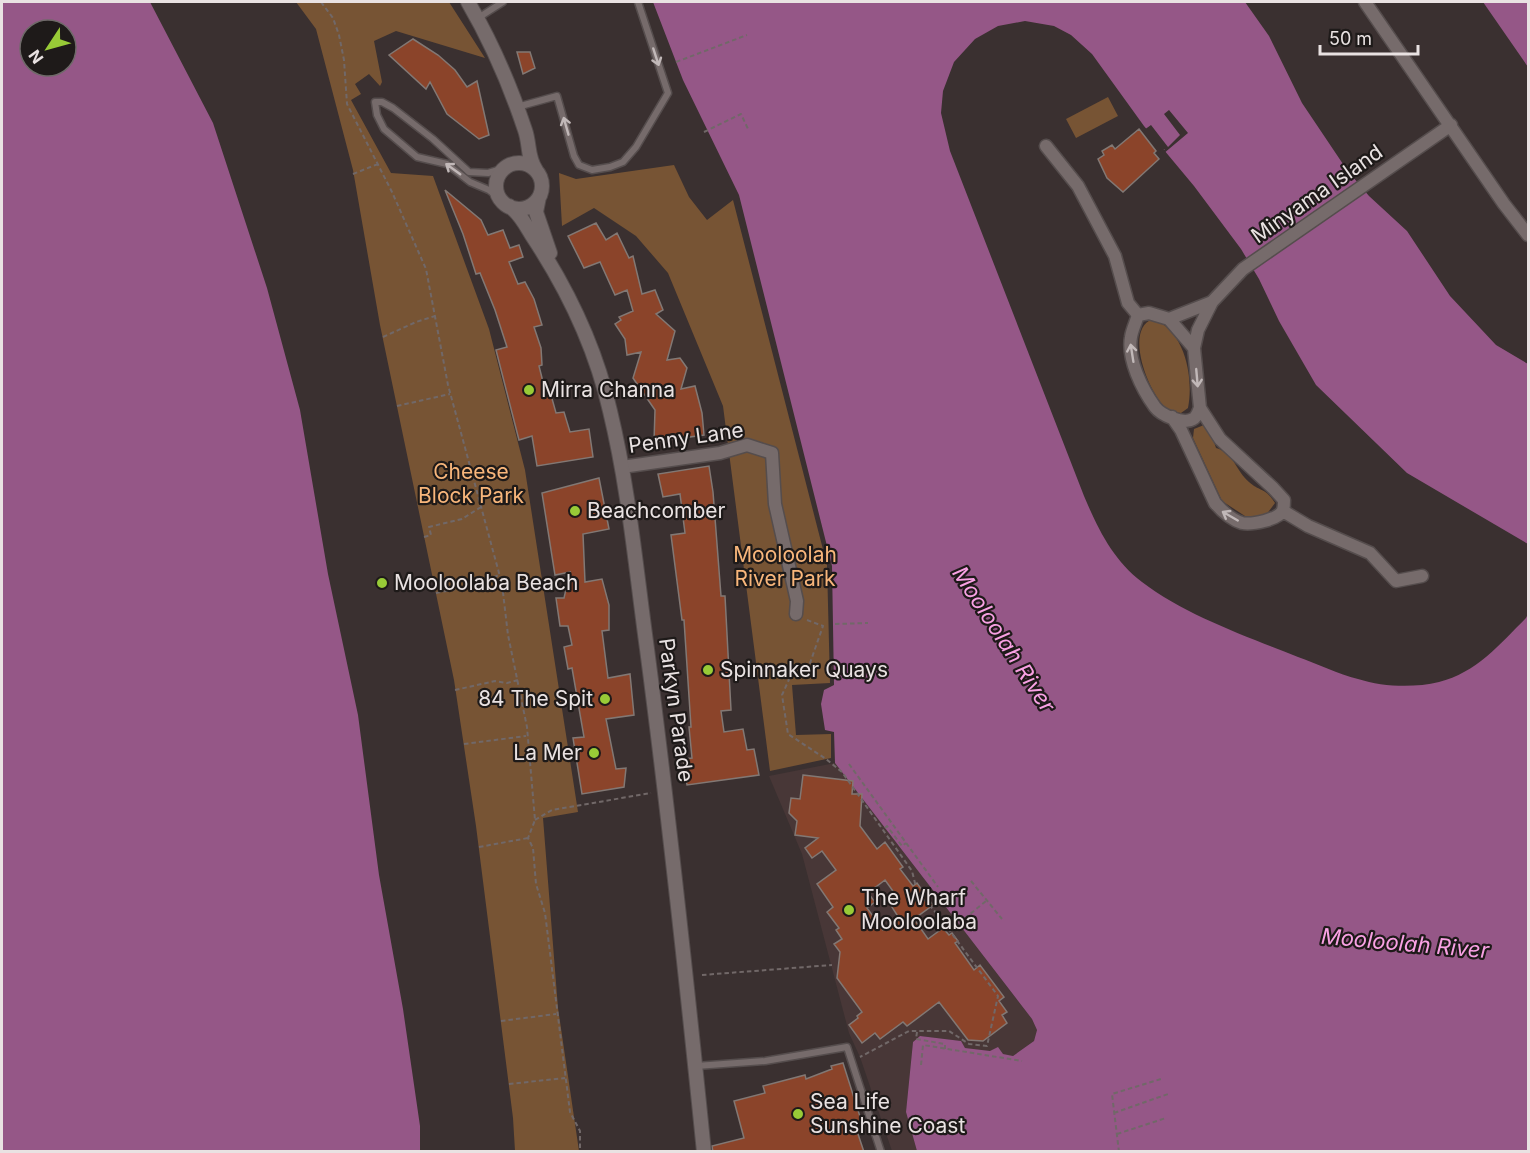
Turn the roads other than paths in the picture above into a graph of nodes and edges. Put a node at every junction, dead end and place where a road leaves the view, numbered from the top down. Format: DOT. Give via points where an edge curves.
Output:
graph roads {
  1 [pos="468,2"];
  2 [pos="503,2"];
  3 [pos="638,2"];
  4 [pos="1365,2"];
  5 [pos="478,18"];
  6 [pos="517,108"];
  7 [pos="1451,125"];
  8 [pos="1046,146"];
  9 [pos="507,167"];
  10 [pos="536,170"];
  11 [pos="539,197"];
  12 [pos="505,203"];
  13 [pos="1528,235"];
  14 [pos="561,283"];
  15 [pos="1212,302"];
  16 [pos="1138,315"];
  17 [pos="1169,319"];
  18 [pos="1194,348"];
  19 [pos="1200,408"];
  20 [pos="1172,417"];
  21 [pos="622,467"];
  22 [pos="1283,511"];
  23 [pos="1422,576"];
  24 [pos="796,614"];
  25 [pos="695,1066"];
  26 [pos="704,1152"];
  27 [pos="881,1152"];
  1 -- 5 [label="street"];
  2 -- 5 [label="lane"];
  3 -- 6 [label="lane, one-way" via="668,93 623,162 592,170 579,165 557,96"];
  4 -- 7 [label="street"];
  5 -- 6 [label="street" via="499,58"];
  6 -- 9 [label="street" via="518,148"];
  6 -- 10 [label="street" via="527,135 529,158"];
  7 -- 13 [label="street"];
  7 -- 15 [label="street, Minyama Island" via="1243,269"];
  8 -- 16 [label="street" via="1078,186 1116,256 1128,303"];
  9 -- 10 [label="street" via="522,163"];
  9 -- 12 [label="street" via="497,182"];
  12 -- 9 [label="lane, one-way" via="447,164 416,155 384,129 375,102 393,108 469,172 488,173"];
  10 -- 11 [label="street" via="542,184"];
  11 -- 12 [label="street" via="526,207"];
  11 -- 14 [label="street, Parkyn Parade" via="537,219"];
  12 -- 14 [label="street, Parkyn Parade" via="518,214"];
  14 -- 21 [label="street, Parkyn Parade" via="593,354"];
  15 -- 17 [label="street, Minyama Island"];
  15 -- 18 [label="street, Minyama Island"];
  16 -- 17 [label="street" via="1149,313"];
  20 -- 16 [label="street, one-way" via="1157,409 1133,360 1130,338"];
  17 -- 18 [label="street"];
  18 -- 19 [label="street, Minyama Island, one-way"];
  19 -- 20 [label="street" via="1192,419"];
  19 -- 22 [label="street, Minyama Island" via="1220,439 1284,500"];
  22 -- 20 [label="street, one-way" via="1263,522 1242,523 1221,510"];
  21 -- 24 [label="street, Penny Lane" via="720,453 747,445 772,453 776,504 797,601"];
  21 -- 25 [label="street, Parkyn Parade" via="665,787"];
  22 -- 23 [label="street" via="1370,554 1396,581"];
  25 -- 26 [label="street, Parkyn Parade"];
  25 -- 27 [label="lane" via="765,1061 847,1047"];
}
